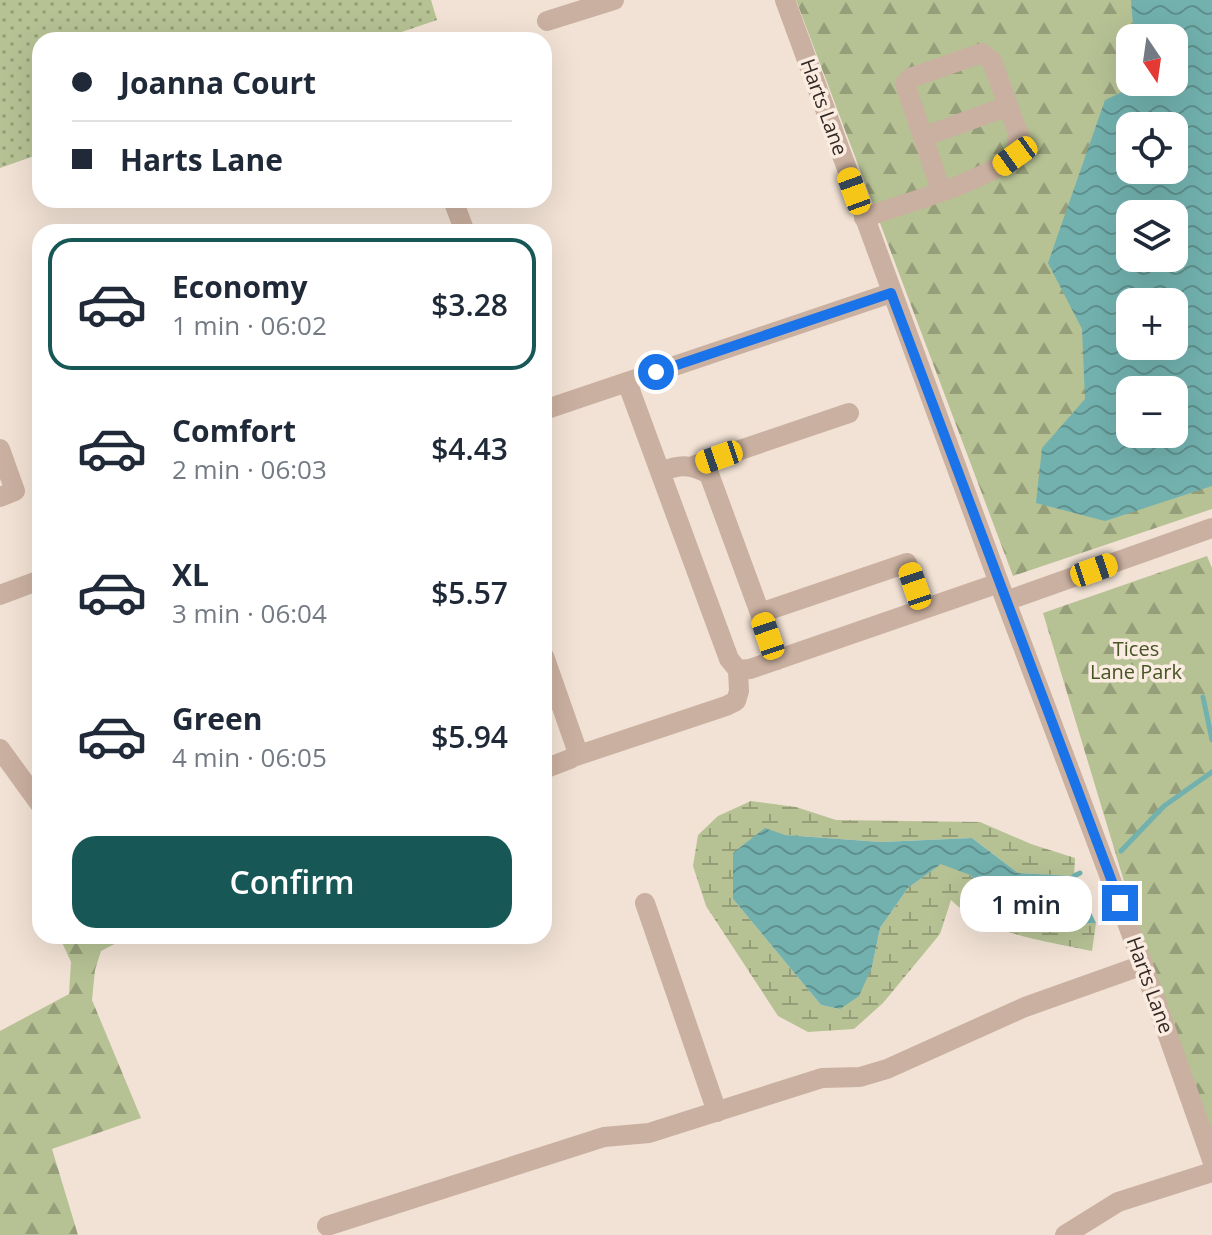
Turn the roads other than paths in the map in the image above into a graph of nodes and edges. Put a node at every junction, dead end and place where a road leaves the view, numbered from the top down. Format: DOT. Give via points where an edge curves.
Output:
graph roads {
  1 [pos="614,0"];
  2 [pos="785,0"];
  3 [pos="547,21"];
  4 [pos="1008,106"];
  5 [pos="923,137"];
  6 [pos="941,190"];
  7 [pos="864,218"];
  8 [pos="891,293"];
  9 [pos="627,382"];
  10 [pos="552,407"];
  11 [pos="849,413"];
  12 [pos="0,449"];
  13 [pos="693,466"];
  14 [pos="660,472"];
  15 [pos="0,497"];
  16 [pos="1212,528"];
  17 [pos="32,583"];
  18 [pos="1002,592"];
  19 [pos="0,595"];
  20 [pos="923,609"];
  21 [pos="760,613"];
  22 [pos="777,660"];
  23 [pos="738,670"];
  24 [pos="552,678"];
  25 [pos="0,749"];
  26 [pos="576,756"];
  27 [pos="552,766"];
  28 [pos="32,793"];
  29 [pos="645,903"];
  30 [pos="1143,965"];
  31 [pos="717,1112"];
  32 [pos="1212,1160"];
  33 [pos="1212,1172"];
  34 [pos="327,1226"];
  35 [pos="1065,1235"];
  1 -- 3 [label="street"];
  2 -- 7 [label="street, Harts Lane"];
  4 -- 5 [label="street"];
  4 -- 5 [label="street" via="992,61 982,53 910,78 905,84"];
  4 -- 6 [label="street" via="1019,136 1015,156"];
  5 -- 6 [label="street"];
  6 -- 7 [label="street"];
  7 -- 8 [label="street, Harts Lane"];
  8 -- 9 [label="street"];
  8 -- 18 [label="street, Harts Lane"];
  9 -- 10 [label="street"];
  9 -- 14 [label="street"];
  11 -- 13 [label="street"];
  12 -- 15 [label="street" via="15,491"];
  13 -- 14 [label="street"];
  13 -- 21 [label="street" via="709,474"];
  14 -- 23 [label="street" via="729,659"];
  16 -- 18 [label="street"];
  17 -- 19 [label="street"];
  18 -- 20 [label="street"];
  18 -- 30 [label="street, Harts Lane"];
  20 -- 21 [label="street" via="907,563"];
  20 -- 22 [label="street"];
  21 -- 22 [label="street"];
  22 -- 23 [label="street"];
  23 -- 26 [label="street" via="736,701"];
  24 -- 26 [label="street"];
  25 -- 28 [label="street"];
  26 -- 27 [label="street"];
  29 -- 31 [label="street"];
  30 -- 31 [label="street" via="1025,1007 887,1069 860,1077 822,1078"];
  30 -- 32 [label="street, Harts Lane"];
  31 -- 34 [label="street" via="649,1133 604,1137"];
  33 -- 35 [label="street" via="1118,1202"];
}
